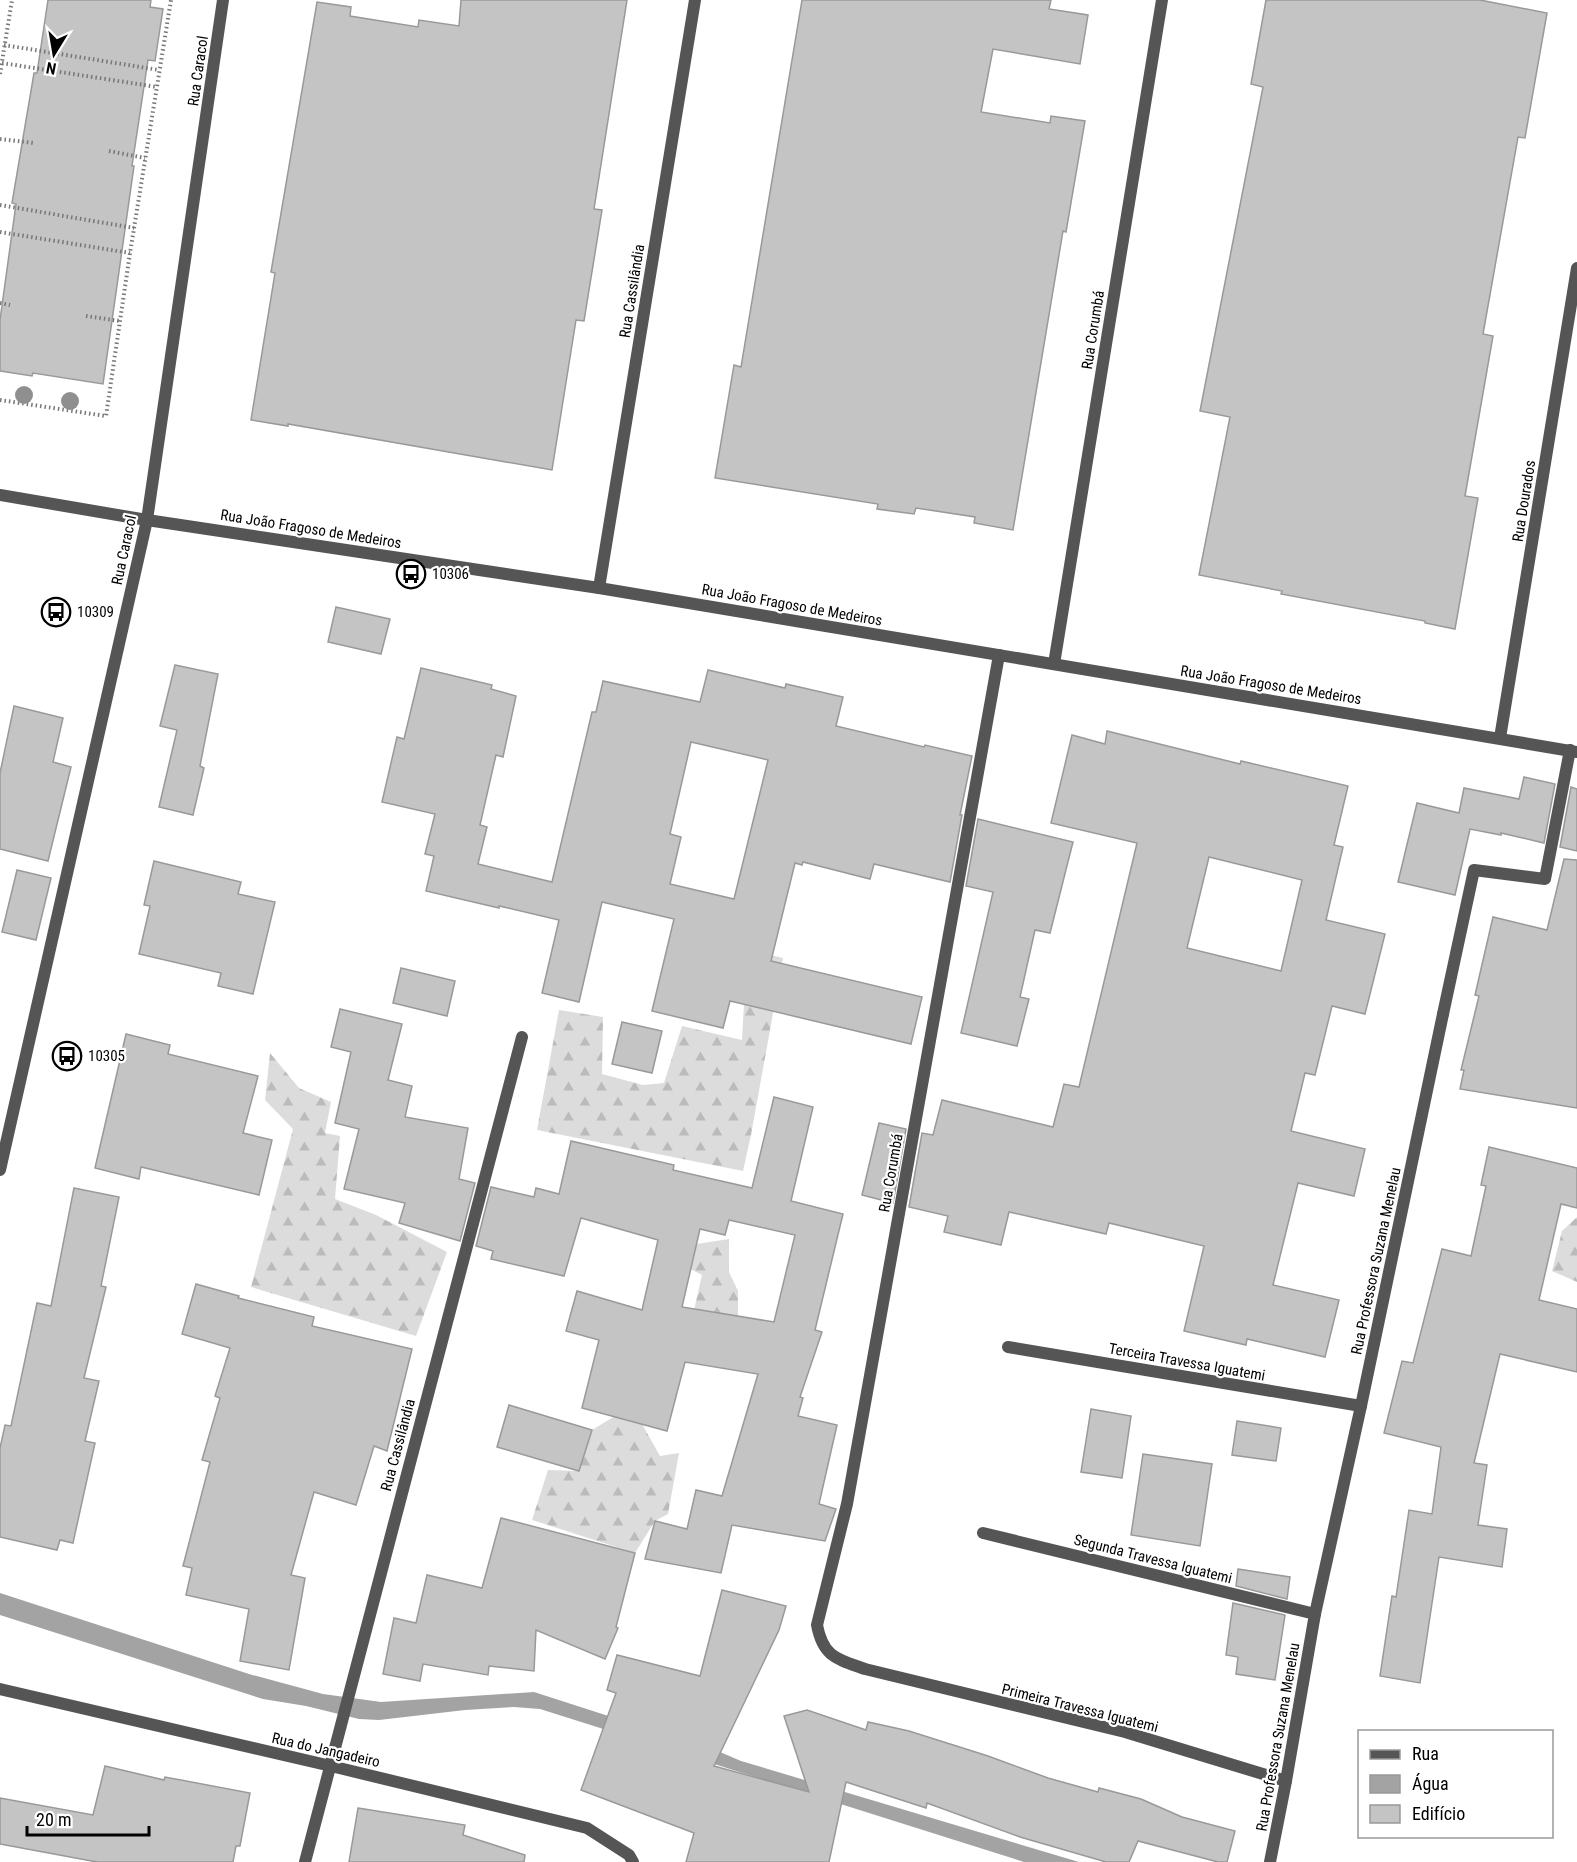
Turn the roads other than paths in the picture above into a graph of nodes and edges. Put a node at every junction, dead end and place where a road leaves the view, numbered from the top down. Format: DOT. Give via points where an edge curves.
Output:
graph roads {
  1 [pos="223,0"];
  2 [pos="695,0"];
  3 [pos="1162,0"];
  4 [pos="1577,268"];
  5 [pos="0,495"];
  6 [pos="147,520"];
  7 [pos="599,588"];
  8 [pos="999,655"];
  9 [pos="1054,664"];
  10 [pos="1500,738"];
  11 [pos="1574,751"];
  12 [pos="522,1036"];
  13 [pos="0,1170"];
  14 [pos="1008,1347"];
  15 [pos="1361,1406"];
  16 [pos="983,1533"];
  17 [pos="1315,1614"];
  18 [pos="865,1669"];
  19 [pos="0,1689"];
  20 [pos="331,1766"];
  21 [pos="1286,1781"];
  22 [pos="1271,1859"];
  23 [pos="305,1862"];
  24 [pos="633,1862"];
  1 -- 6 [label="street, Rua Caracol"];
  2 -- 7 [label="street, Rua Cassilândia"];
  3 -- 9 [label="street, Rua Corumbá"];
  4 -- 10 [label="street, Rua Dourados"];
  5 -- 6 [label="street, Rua João Fragoso de Medeiros"];
  6 -- 7 [label="street, Rua João Fragoso de Medeiros"];
  6 -- 13 [label="street, Rua Caracol"];
  7 -- 8 [label="street, Rua João Fragoso de Medeiros"];
  8 -- 9 [label="street, Rua João Fragoso de Medeiros"];
  8 -- 18 [label="street, Rua Corumbá" via="847,1504 817,1625 820,1641 834,1658"];
  9 -- 10 [label="street, Rua João Fragoso de Medeiros"];
  10 -- 11 [label="street, Rua João Fragoso de Medeiros"];
  11 -- 15 [label="street, Rua Professora Suzana Menelau" via="1545,879 1474,870"];
  12 -- 20 [label="street, Rua Cassilândia"];
  14 -- 15 [label="street, Terceira Travessa Iguatemi"];
  15 -- 17 [label="street, Rua Professora Suzana Menelau"];
  16 -- 17 [label="street, Segunda Travessa Iguatemi"];
  17 -- 21 [label="street, Rua Professora Suzana Menelau"];
  18 -- 21 [label="street, Primeira Travessa Iguatemi" via="1125,1732"];
  19 -- 20 [label="street, Rua do Jangadeiro"];
  20 -- 23 [label="street, Rua Cassilândia"];
  20 -- 24 [label="street, Rua do Jangadeiro" via="587,1828 629,1855"];
  21 -- 22 [label="street, Rua Professora Suzana Menelau"];
}
